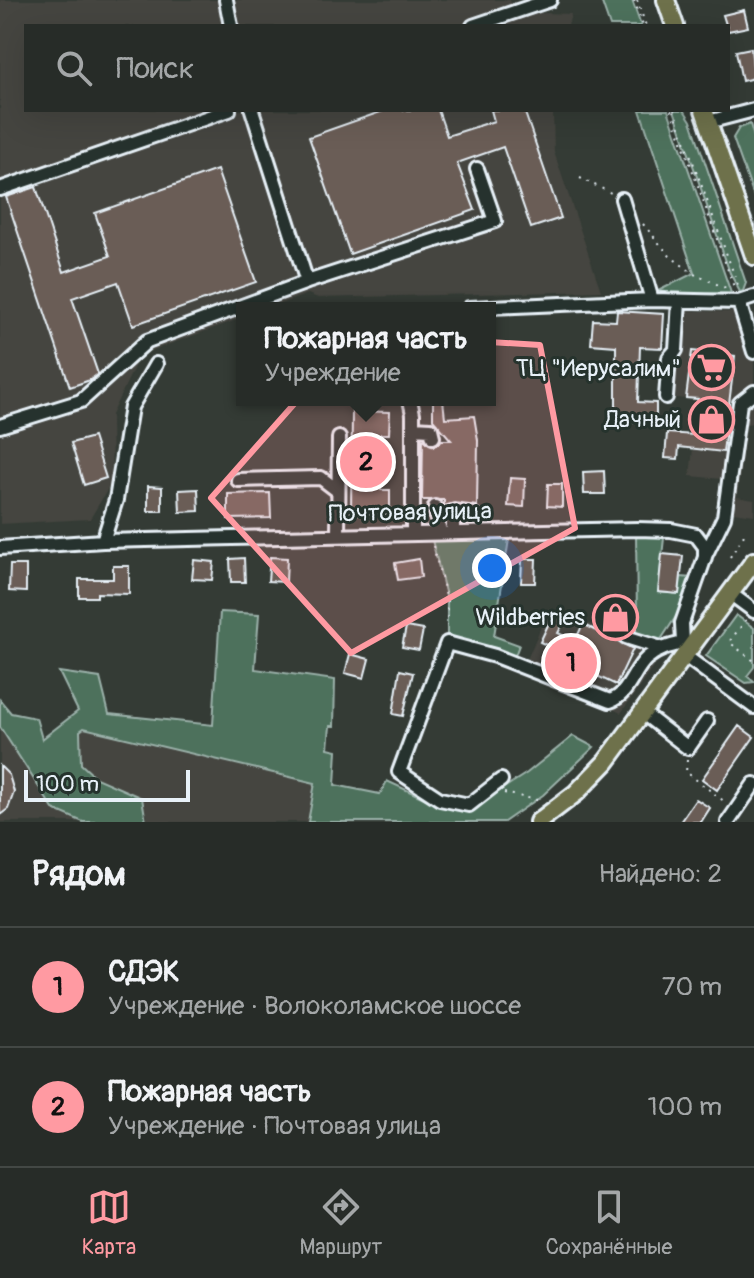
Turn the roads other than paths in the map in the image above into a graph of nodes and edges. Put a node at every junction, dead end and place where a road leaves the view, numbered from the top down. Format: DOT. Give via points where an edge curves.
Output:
graph roads {
  1 [pos="226,0"];
  2 [pos="550,0"];
  3 [pos="666,0"];
  4 [pos="231,24"];
  5 [pos="479,24"];
  6 [pos="674,24"];
  7 [pos="754,110"];
  8 [pos="223,112"];
  9 [pos="253,112"];
  10 [pos="706,116"];
  11 [pos="477,169"];
  12 [pos="0,189"];
  13 [pos="622,199"];
  14 [pos="754,255"];
  15 [pos="307,282"];
  16 [pos="743,298"];
  17 [pos="652,300"];
  18 [pos="679,301"];
  19 [pos="253,302"];
  20 [pos="496,307"];
  21 [pos="236,308"];
  22 [pos="754,352"];
  23 [pos="156,364"];
  24 [pos="754,392"];
  25 [pos="666,397"];
  26 [pos="411,406"];
  27 [pos="0,426"];
  28 [pos="413,428"];
  29 [pos="433,437"];
  30 [pos="339,438"];
  31 [pos="238,480"];
  32 [pos="338,491"];
  33 [pos="435,507"];
  34 [pos="473,514"];
  35 [pos="413,533"];
  36 [pos="441,533"];
  37 [pos="338,535"];
  38 [pos="103,541"];
  39 [pos="0,548"];
  40 [pos="705,557"];
  41 [pos="754,561"];
  42 [pos="731,594"];
  43 [pos="750,616"];
  44 [pos="629,622"];
  45 [pos="661,648"];
  46 [pos="686,649"];
  47 [pos="754,707"];
  48 [pos="643,713"];
  49 [pos="707,721"];
  50 [pos="501,780"];
  51 [pos="754,784"];
  52 [pos="538,822"];
  53 [pos="728,822"];
  1 -- 4 [label="street"];
  2 -- 5 [label="street"];
  3 -- 6 [label="main road"];
  7 -- 10 [label="street"];
  8 -- 12 [label="street"];
  9 -- 15 [label="street"];
  10 -- 14 [label="main road"];
  11 -- 15 [label="street" via="495,221"];
  13 -- 17 [label="street"];
  15 -- 19 [label="street"];
  16 -- 18 [label="street"];
  16 -- 22 [label="street"];
  17 -- 18 [label="street"];
  17 -- 20 [label="street"];
  18 -- 25 [label="street"];
  21 -- 27 [label="street" via="147,341 81,401"];
  23 -- 38 [label="street" via="131,407 116,500"];
  24 -- 40 [label="street" via="740,403 724,517"];
  26 -- 28 [label="street"];
  28 -- 29 [label="street" via="431,429"];
  28 -- 35 [label="street"];
  30 -- 32 [label="street"];
  31 -- 32 [label="street" via="321,478"];
  32 -- 37 [label="street"];
  33 -- 36 [label="street"];
  34 -- 36 [label="street" via="453,512"];
  35 -- 36 [label="street, Почтовая улица"];
  35 -- 37 [label="street, Почтовая улица"];
  36 -- 40 [label="street, Почтовая улица" via="671,530 696,535"];
  37 -- 38 [label="street, Почтовая улица"];
  38 -- 39 [label="street, Почтовая улица"];
  40 -- 46 [label="street" via="682,623"];
  41 -- 42 [label="main road"];
  42 -- 43 [label="street"];
  42 -- 46 [label="main road"];
  44 -- 45 [label="street" via="626,637"];
  45 -- 46 [label="street"];
  45 -- 50 [label="street" via="644,660 619,698 610,701 447,643 399,772 440,799 469,805"];
  46 -- 47 [label="street"];
  46 -- 48 [label="main road"];
  48 -- 49 [label="street" via="688,748"];
  48 -- 52 [label="main road" via="606,762"];
  51 -- 53 [label="street"];
}
